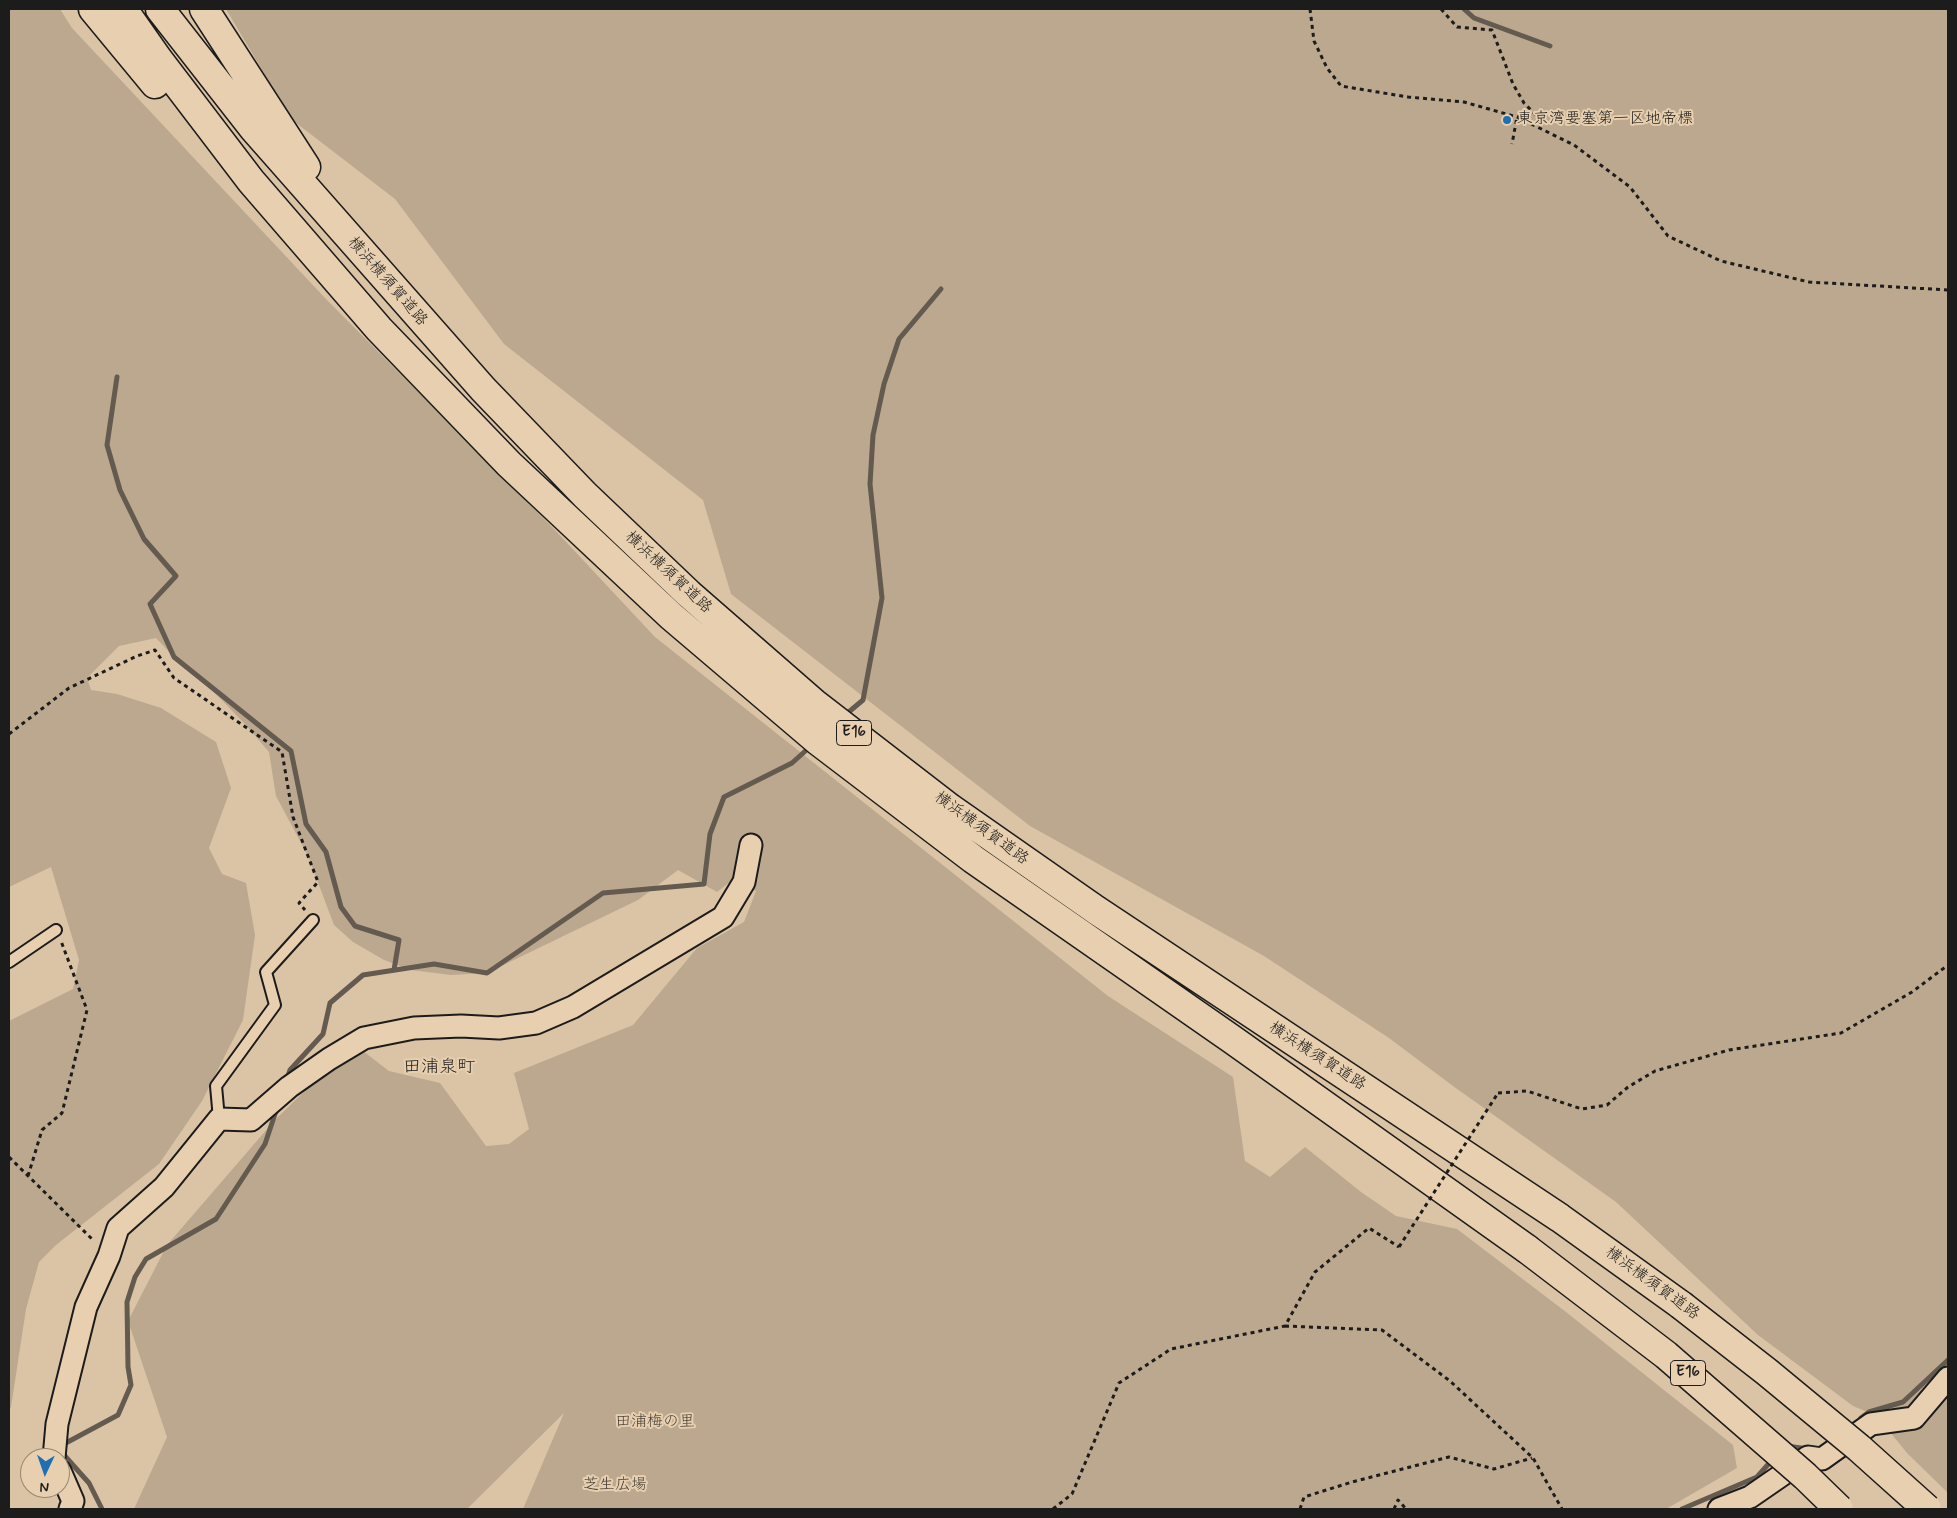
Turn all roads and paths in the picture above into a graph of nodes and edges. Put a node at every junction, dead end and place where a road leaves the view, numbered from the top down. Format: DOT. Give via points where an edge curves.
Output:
graph roads {
  1 [pos="93,9"];
  2 [pos="123,9"];
  3 [pos="160,9"];
  4 [pos="204,9"];
  5 [pos="1310,9"];
  6 [pos="1441,9"];
  7 [pos="1518,117"];
  8 [pos="1512,144"];
  9 [pos="363,255"];
  10 [pos="1948,290"];
  11 [pos="379,328"];
  12 [pos="9,734"];
  13 [pos="751,845"];
  14 [pos="313,920"];
  15 [pos="56,930"];
  16 [pos="9,962"];
  17 [pos="1948,965"];
  18 [pos="219,1119"];
  19 [pos="9,1157"];
  20 [pos="28,1176"];
  21 [pos="109,1256"];
  22 [pos="1285,1326"];
  23 [pos="1948,1378"];
  24 [pos="55,1448"];
  25 [pos="1533,1458"];
  26 [pos="70,1494"];
  27 [pos="70,1509"];
  28 [pos="1054,1509"];
  29 [pos="1300,1509"];
  30 [pos="1394,1509"];
  31 [pos="1406,1509"];
  32 [pos="1562,1509"];
  33 [pos="1719,1509"];
  34 [pos="1839,1509"];
  35 [pos="1927,1509"];
  1 -- 11 [label="highway" via="193,130"];
  2 -- 11 [label="highway, 横浜横須賀道路 / E16" via="251,181"];
  3 -- 9 [label="highway, 横浜横須賀道路 / E16" via="253,128"];
  4 -- 9 [label="highway"];
  5 -- 7 [label="path" via="1314,41 1327,68 1341,86 1464,102"];
  6 -- 7 [label="path" via="1457,27 1492,30 1513,84 1524,104 1535,114"];
  7 -- 8 [label="path"];
  7 -- 10 [label="path" via="1574,145 1630,188 1668,236 1721,261 1809,282"];
  9 -- 35 [label="highway, 横浜横須賀道路 / E16, bridge" via="584,495 689,594 814,702 950,808 1096,910 1560,1218 1681,1305 1768,1372"];
  11 -- 34 [label="highway, 横浜横須賀道路 / E16, bridge" via="509,464 670,616 818,741 973,859 1527,1249 1666,1355"];
  12 -- 14 [label="path" via="69,688 155,650 174,678 282,752 293,817 318,882 299,903"];
  13 -- 18 [label="street" via="744,882 723,917 572,1007 536,1023 499,1028 414,1028 364,1038 289,1087 251,1120"];
  14 -- 18 [label="lane" via="266,972 275,1005 216,1086"];
  15 -- 16 [label="lane"];
  15 -- 20 [label="path" via="87,1010 62,1113 42,1130"];
  17 -- 22 [label="path, bridge" via="1912,992 1841,1033 1729,1050 1654,1071 1607,1105 1582,1109 1527,1091 1498,1093 1399,1247 1370,1228 1315,1272"];
  18 -- 21 [label="street" via="164,1187 118,1228"];
  19 -- 20 [label="path"];
  20 -- 21 [label="path"];
  21 -- 24 [label="street" via="86,1308"];
  22 -- 25 [label="path" via="1382,1330 1450,1381"];
  22 -- 28 [label="path" via="1171,1349 1119,1384 1072,1494"];
  23 -- 33 [label="street" via="1914,1418 1870,1424 1822,1459 1808,1457 1750,1497"];
  25 -- 29 [label="path" via="1494,1469 1449,1457 1304,1498"];
  25 -- 32 [label="path"];
  26 -- 27 [label="street" via="73,1501"];
  30 -- 31 [label="path" via="1398,1500"];
}
